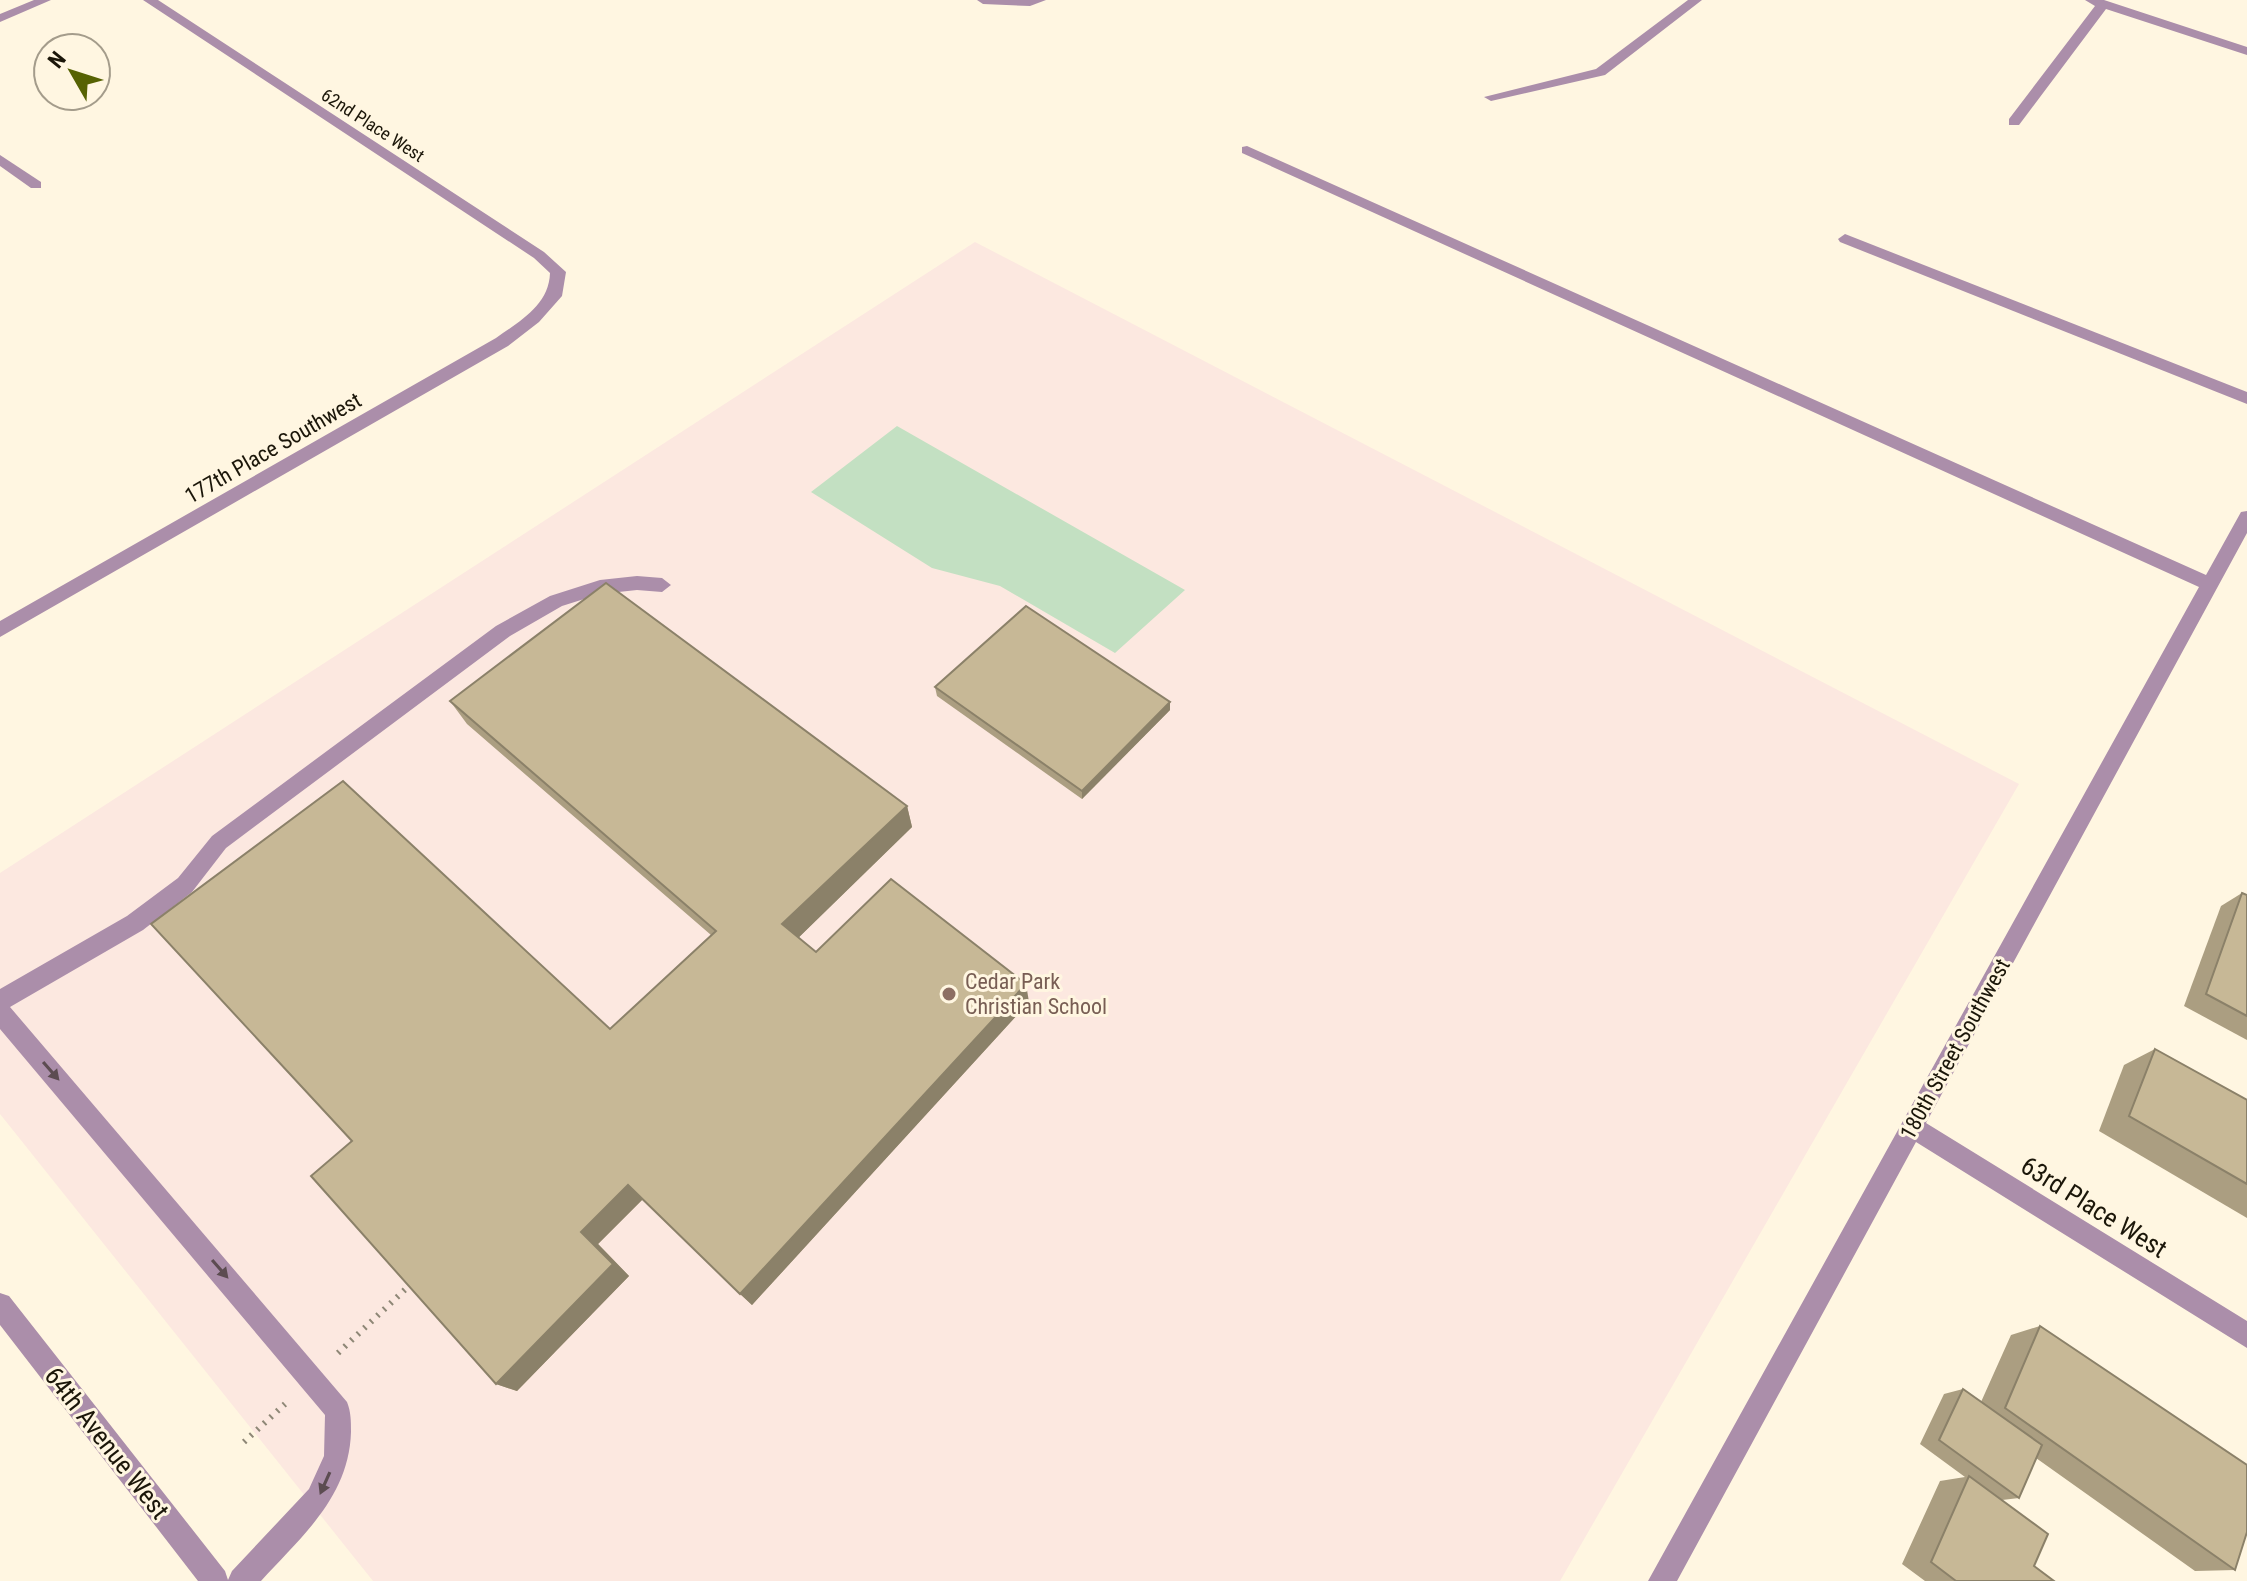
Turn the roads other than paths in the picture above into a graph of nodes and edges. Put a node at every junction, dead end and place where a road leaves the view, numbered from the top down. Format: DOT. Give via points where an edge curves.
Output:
graph roads {
  1 [pos="45,0"];
  2 [pos="149,0"];
  3 [pos="983,0"];
  4 [pos="1040,0"];
  5 [pos="1696,0"];
  6 [pos="2097,2"];
  7 [pos="0,18"];
  8 [pos="2247,51"];
  9 [pos="1491,97"];
  10 [pos="2014,122"];
  11 [pos="1247,150"];
  12 [pos="0,159"];
  13 [pos="36,185"];
  14 [pos="1845,239"];
  15 [pos="557,292"];
  16 [pos="2247,398"];
  17 [pos="2247,517"];
  18 [pos="2210,584"];
  19 [pos="662,585"];
  20 [pos="0,630"];
  21 [pos="0,1001"];
  22 [pos="0,1012"];
  23 [pos="1912,1127"];
  24 [pos="0,1305"];
  25 [pos="2247,1335"];
  26 [pos="215,1581"];
  27 [pos="242,1581"];
  28 [pos="1662,1581"];
  1 -- 7 [label="street"];
  2 -- 15 [label="street, 62nd Place West" via="539,255 558,272"];
  3 -- 4 [label="street"];
  5 -- 9 [label="street" via="1600,72"];
  6 -- 8 [label="street"];
  6 -- 10 [label="street"];
  11 -- 18 [label="street"];
  12 -- 13 [label="street"];
  14 -- 16 [label="street"];
  15 -- 20 [label="street, 177th Place Southwest" via="502,342"];
  17 -- 18 [label="street, 180th Street Southwest"];
  18 -- 23 [label="street, 180th Street Southwest"];
  19 -- 21 [label="street" via="600,587 556,601 503,631 219,842 185,885 135,923"];
  22 -- 27 [label="street, one-way" via="338,1411 337,1457 318,1498"];
  23 -- 25 [label="street, 63rd Place West"];
  23 -- 28 [label="street, 180th Street Southwest"];
  24 -- 26 [label="street, 64th Avenue West"];
}
